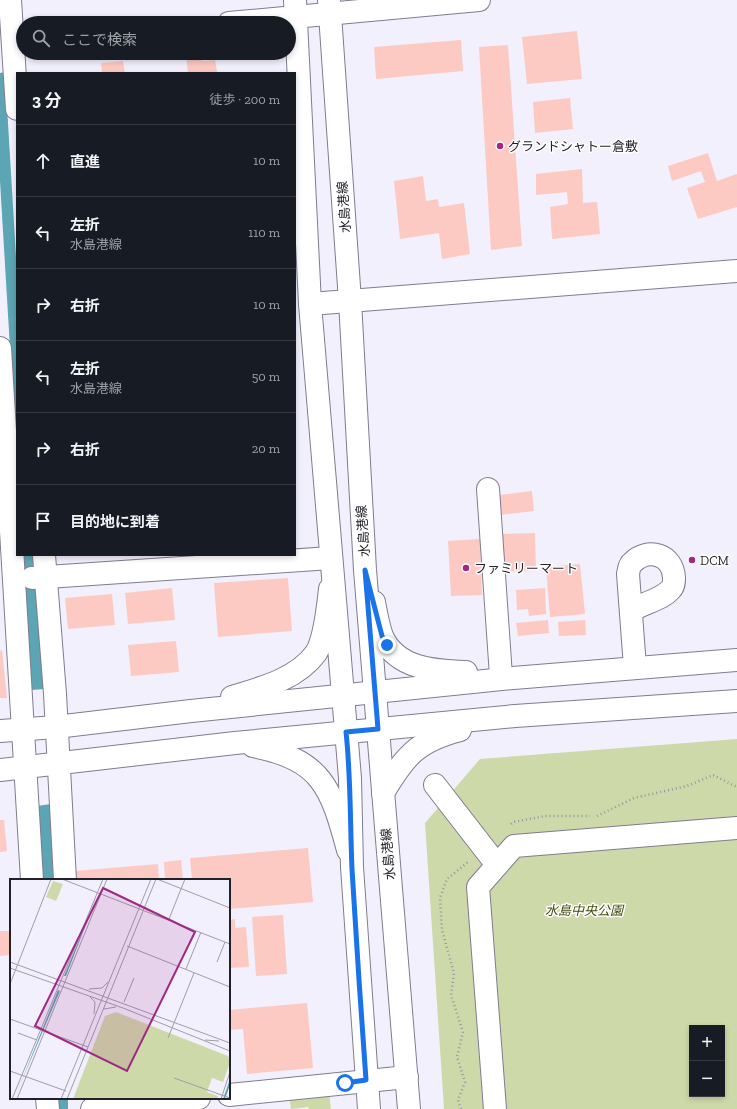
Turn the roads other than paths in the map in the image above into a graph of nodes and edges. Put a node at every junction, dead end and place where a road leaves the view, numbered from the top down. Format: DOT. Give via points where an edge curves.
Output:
graph roads {
  1 [pos="10,0"];
  2 [pos="479,0"];
  3 [pos="330,6"];
  4 [pos="296,8"];
  5 [pos="260,16"];
  6 [pos="12,44"];
  7 [pos="16,96"];
  8 [pos="737,271"];
  9 [pos="350,301"];
  10 [pos="310,304"];
  11 [pos="0,348"];
  12 [pos="10,376"];
  13 [pos="16,437"];
  14 [pos="488,489"];
  15 [pos="28,556"];
  16 [pos="43,556"];
  17 [pos="331,566"];
  18 [pos="365,570"];
  19 [pos="30,578"];
  20 [pos="631,611"];
  21 [pos="737,660"];
  22 [pos="634,667"];
  23 [pos="507,677"];
  24 [pos="375,692"];
  25 [pos="343,695"];
  26 [pos="737,701"];
  27 [pos="191,710"];
  28 [pos="515,716"];
  29 [pos="56,727"];
  30 [pos="23,728"];
  31 [pos="378,729"];
  32 [pos="0,731"];
  33 [pos="346,732"];
  34 [pos="235,743"];
  35 [pos="57,763"];
  36 [pos="26,767"];
  37 [pos="0,770"];
  38 [pos="435,785"];
  39 [pos="384,793"];
  40 [pos="737,828"];
  41 [pos="497,865"];
  42 [pos="352,867"];
  43 [pos="32,879"];
  44 [pos="65,879"];
  45 [pos="407,1077"];
  46 [pos="366,1080"];
  47 [pos="230,1095"];
  48 [pos="80,1099"];
  49 [pos="189,1099"];
  50 [pos="81,1109"];
  51 [pos="92,1109"];
  52 [pos="369,1109"];
  53 [pos="409,1109"];
  54 [pos="496,1109"];
  1 -- 6 [label="street"];
  2 -- 3 [label="street"];
  3 -- 4 [label="street"];
  3 -- 9 [label="street, 水島港線"];
  4 -- 5 [label="street"];
  4 -- 10 [label="street"];
  6 -- 7 [label="street"];
  8 -- 9 [label="street"];
  9 -- 10 [label="street"];
  9 -- 18 [label="street, 水島港線"];
  10 -- 17 [label="street"];
  11 -- 12 [label="street"];
  12 -- 13 [label="street"];
  14 -- 23 [label="street"];
  15 -- 19 [label="street"];
  16 -- 19 [label="street"];
  17 -- 19 [label="street"];
  17 -- 25 [label="street"];
  17 -- 27 [label="street" via="328,606 322,636 316,652 304,665 296,673 274,683"];
  18 -- 23 [label="street" via="382,636 393,652 413,665 437,671"];
  18 -- 24 [label="street, 水島港線"];
  19 -- 29 [label="street"];
  19 -- 30 [label="street"];
  20 -- 22 [label="street"];
  21 -- 22 [label="street"];
  22 -- 23 [label="street"];
  23 -- 24 [label="street"];
  24 -- 25 [label="street"];
  24 -- 31 [label="street, 水島港線"];
  25 -- 27 [label="street"];
  25 -- 33 [label="street"];
  26 -- 28 [label="street"];
  27 -- 29 [label="street"];
  28 -- 31 [label="street"];
  28 -- 39 [label="street" via="452,732 421,744 398,766"];
  29 -- 30 [label="street"];
  29 -- 35 [label="street"];
  30 -- 32 [label="street"];
  30 -- 36 [label="street"];
  31 -- 33 [label="street"];
  31 -- 39 [label="street, 水島港線"];
  33 -- 34 [label="street"];
  33 -- 42 [label="street"];
  34 -- 35 [label="street"];
  34 -- 42 [label="street" via="265,748 311,768 335,805"];
  35 -- 36 [label="street"];
  35 -- 44 [label="street"];
  36 -- 37 [label="street"];
  36 -- 43 [label="street"];
  38 -- 41 [label="street"];
  39 -- 45 [label="street, 水島港線"];
  40 -- 41 [label="street" via="514,846"];
  41 -- 54 [label="street" via="478,886"];
  42 -- 46 [label="street"];
  45 -- 46 [label="street"];
  45 -- 53 [label="street, 水島港線"];
  46 -- 47 [label="street"];
  46 -- 52 [label="street"];
  48 -- 50 [label="street"];
  49 -- 51 [label="street"];
}
